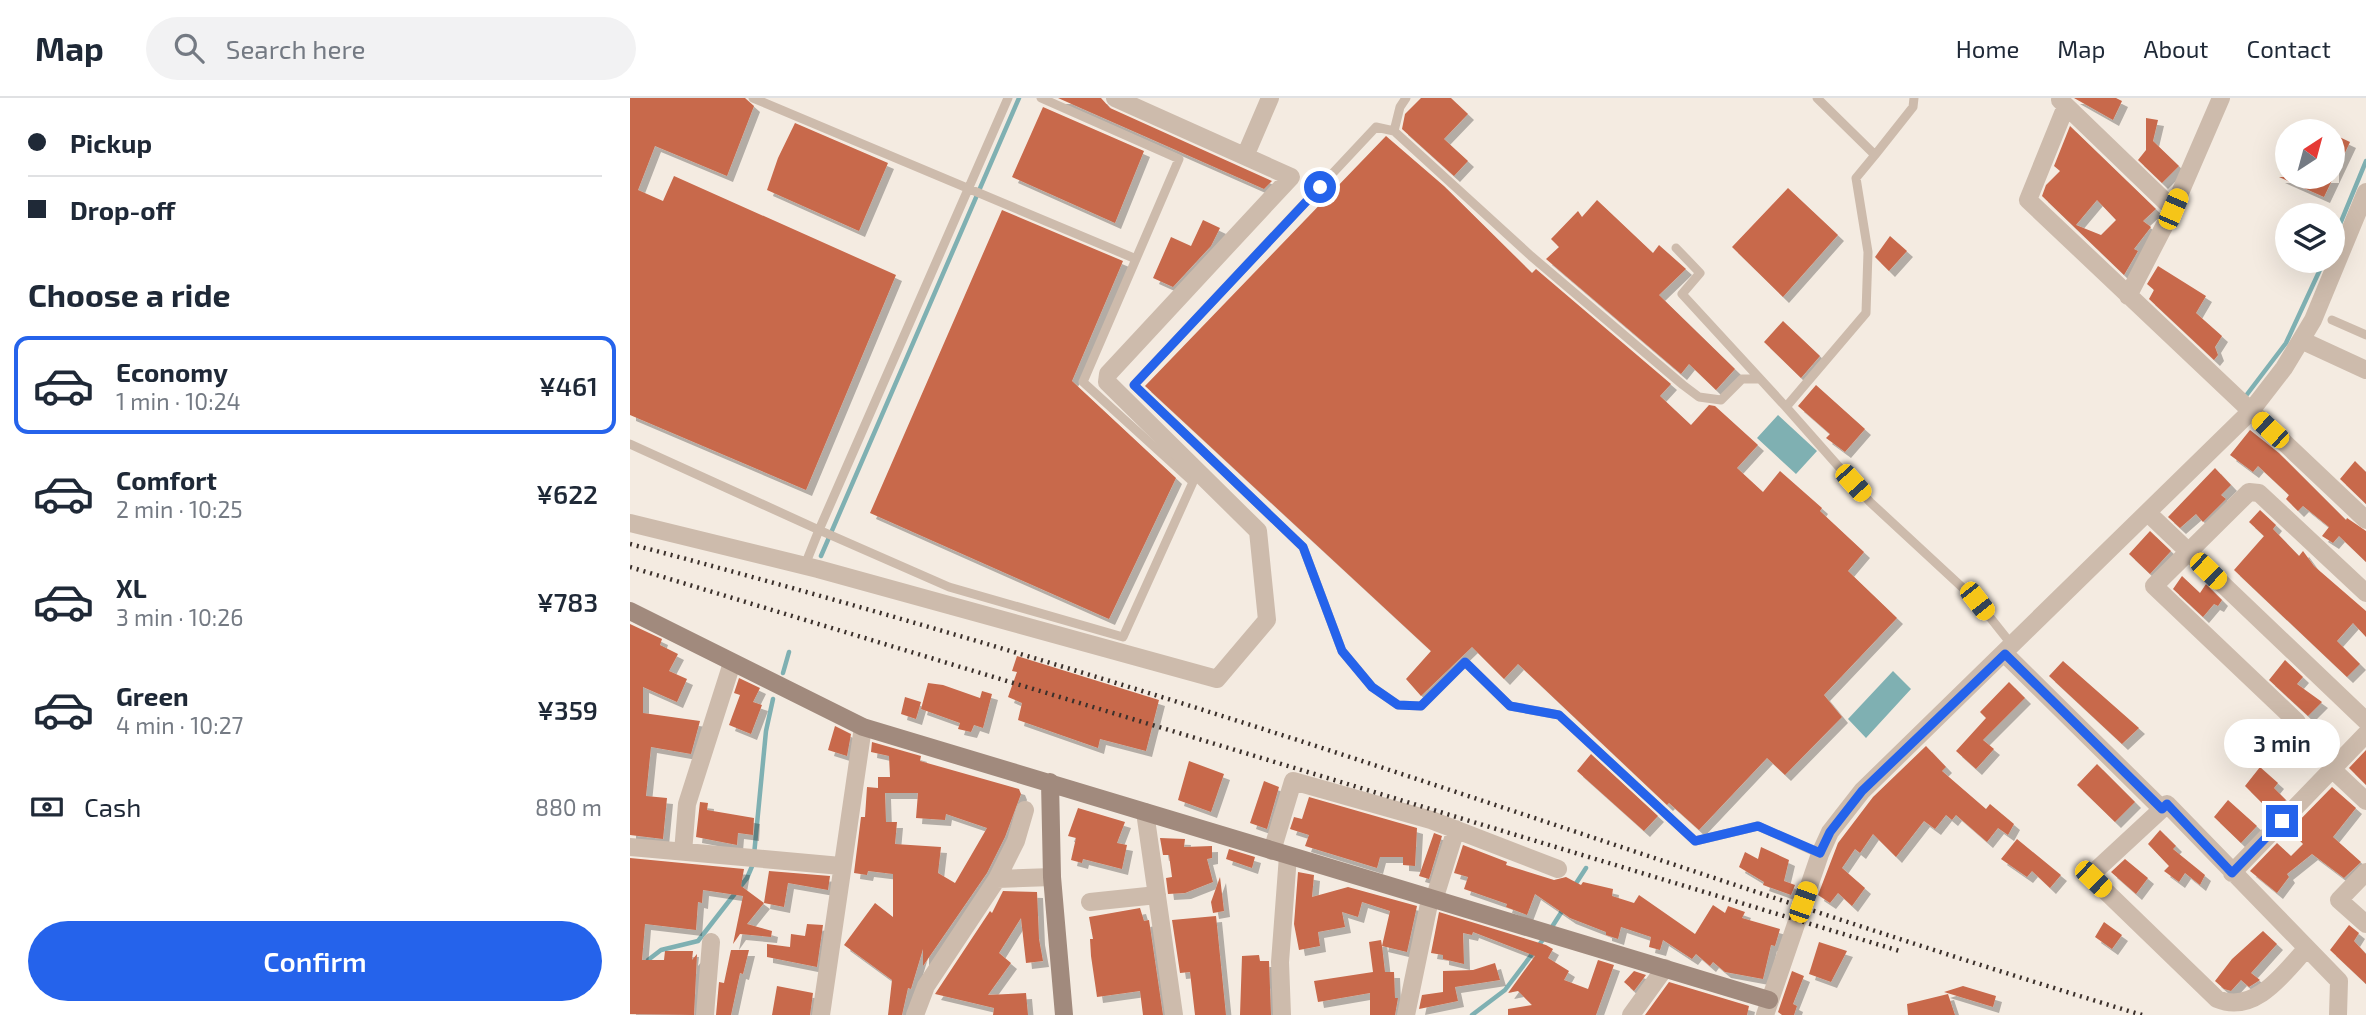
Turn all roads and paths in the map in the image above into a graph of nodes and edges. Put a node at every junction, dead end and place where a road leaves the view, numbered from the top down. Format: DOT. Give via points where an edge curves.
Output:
graph roads {
  1 [pos="754,98"];
  2 [pos="1008,98"];
  3 [pos="1041,98"];
  4 [pos="1115,98"];
  5 [pos="1270,98"];
  6 [pos="1406,98"];
  7 [pos="1817,98"];
  8 [pos="1914,98"];
  9 [pos="2221,98"];
  10 [pos="2062,102"];
  11 [pos="1394,131"];
  12 [pos="1246,155"];
  13 [pos="1875,155"];
  14 [pos="968,189"];
  15 [pos="2366,195"];
  16 [pos="2173,209"];
  17 [pos="1676,248"];
  18 [pos="1136,259"];
  19 [pos="2128,296"];
  20 [pos="2332,320"];
  21 [pos="2366,335"];
  22 [pos="2301,340"];
  23 [pos="2366,370"];
  24 [pos="1760,379"];
  25 [pos="1786,407"];
  26 [pos="2250,412"];
  27 [pos="630,444"];
  28 [pos="2149,514"];
  29 [pos="2366,520"];
  30 [pos="630,523"];
  31 [pos="819,530"];
  32 [pos="2189,552"];
  33 [pos="805,565"];
  34 [pos="2366,593"];
  35 [pos="630,611"];
  36 [pos="2009,650"];
  37 [pos="732,663"];
  38 [pos="2366,721"];
  39 [pos="2297,722"];
  40 [pos="863,727"];
  41 [pos="2366,734"];
  42 [pos="2332,769"];
  43 [pos="1050,782"];
  44 [pos="2366,801"];
  45 [pos="2162,809"];
  46 [pos="1026,810"];
  47 [pos="1145,812"];
  48 [pos="1456,829"];
  49 [pos="630,847"];
  50 [pos="683,852"];
  51 [pos="1280,853"];
  52 [pos="1820,853"];
  53 [pos="841,866"];
  54 [pos="1558,869"];
  55 [pos="2366,872"];
  56 [pos="2232,873"];
  57 [pos="1052,877"];
  58 [pos="997,879"];
  59 [pos="1157,895"];
  60 [pos="1432,899"];
  61 [pos="1090,902"];
  62 [pos="2366,924"];
  63 [pos="711,942"];
  64 [pos="2306,949"];
  65 [pos="1665,968"];
  66 [pos="1767,1007"];
  67 [pos="705,1015"];
  68 [pos="821,1015"];
  69 [pos="915,1015"];
  70 [pos="1063,1015"];
  71 [pos="1174,1015"];
  72 [pos="1282,1015"];
  73 [pos="1406,1015"];
  74 [pos="1631,1015"];
  75 [pos="2338,1015"];
  1 -- 14 [label="lane"];
  2 -- 14 [label="lane"];
  3 -- 18 [label="lane" via="1179,159"];
  4 -- 12 [label="street"];
  5 -- 12 [label="street"];
  6 -- 11 [label="lane"];
  7 -- 13 [label="lane"];
  8 -- 13 [label="lane" via="1913,107"];
  9 -- 16 [label="street"];
  10 -- 16 [label="street"];
  10 -- 19 [label="street" via="2028,200"];
  11 -- 24 [label="lane" via="1531,256 1699,397 1721,400 1742,379"];
  11 -- 52 [label="lane" via="1376,127 1134,385 1303,547 1342,651 1372,687 1398,705 1421,706 1465,662 1510,706 1559,715 1695,841 1758,826"];
  12 -- 33 [label="street" via="1291,177 1108,374 1107,382 1258,531 1267,620 1217,679"];
  13 -- 25 [label="lane" via="1856,178 1868,252 1866,313"];
  14 -- 18 [label="lane"];
  14 -- 31 [label="lane"];
  15 -- 22 [label="street"];
  16 -- 19 [label="street"];
  17 -- 24 [label="lane" via="1700,273 1682,294"];
  18 -- 31 [label="lane" via="1083,382 1193,482 1123,637 949,587"];
  19 -- 26 [label="street"];
  20 -- 21 [label="lane"];
  22 -- 23 [label="street"];
  22 -- 26 [label="street"];
  24 -- 25 [label="lane"];
  25 -- 36 [label="lane" via="1870,502 1977,601"];
  26 -- 28 [label="street"];
  26 -- 29 [label="street"];
  27 -- 31 [label="lane"];
  28 -- 32 [label="street"];
  28 -- 36 [label="street"];
  30 -- 33 [label="street"];
  31 -- 33 [label="lane"];
  32 -- 34 [label="street" via="2249,492 2259,493"];
  32 -- 38 [label="street"];
  32 -- 39 [label="street" via="2154,586"];
  35 -- 37 [label="street"];
  36 -- 45 [label="street"];
  36 -- 52 [label="street" via="1862,791"];
  37 -- 40 [label="street"];
  37 -- 50 [label="street" via="687,803"];
  40 -- 43 [label="street"];
  40 -- 53 [label="street"];
  41 -- 42 [label="street"];
  42 -- 44 [label="street"];
  42 -- 56 [label="street"];
  43 -- 47 [label="street"];
  43 -- 57 [label="street"];
  45 -- 56 [label="street" via="2167,804"];
  45 -- 64 [label="street" via="2094,872 2093,879 2217,999 2228,1004 2256,1001"];
  46 -- 58 [label="street"];
  47 -- 51 [label="street"];
  47 -- 59 [label="street"];
  48 -- 51 [label="street" via="1293,781"];
  48 -- 54 [label="street"];
  48 -- 60 [label="street"];
  49 -- 50 [label="street"];
  50 -- 53 [label="street"];
  51 -- 60 [label="street"];
  51 -- 72 [label="street"];
  52 -- 66 [label="street"];
  53 -- 68 [label="street"];
  55 -- 62 [label="street" via="2339,900"];
  56 -- 64 [label="street"];
  57 -- 58 [label="street"];
  57 -- 70 [label="street"];
  58 -- 69 [label="street" via="926,986"];
  59 -- 61 [label="street"];
  59 -- 71 [label="street"];
  60 -- 65 [label="street"];
  60 -- 73 [label="street"];
  63 -- 67 [label="street"];
  64 -- 75 [label="street" via="2339,981"];
  65 -- 66 [label="street"];
  65 -- 74 [label="street"];
}
